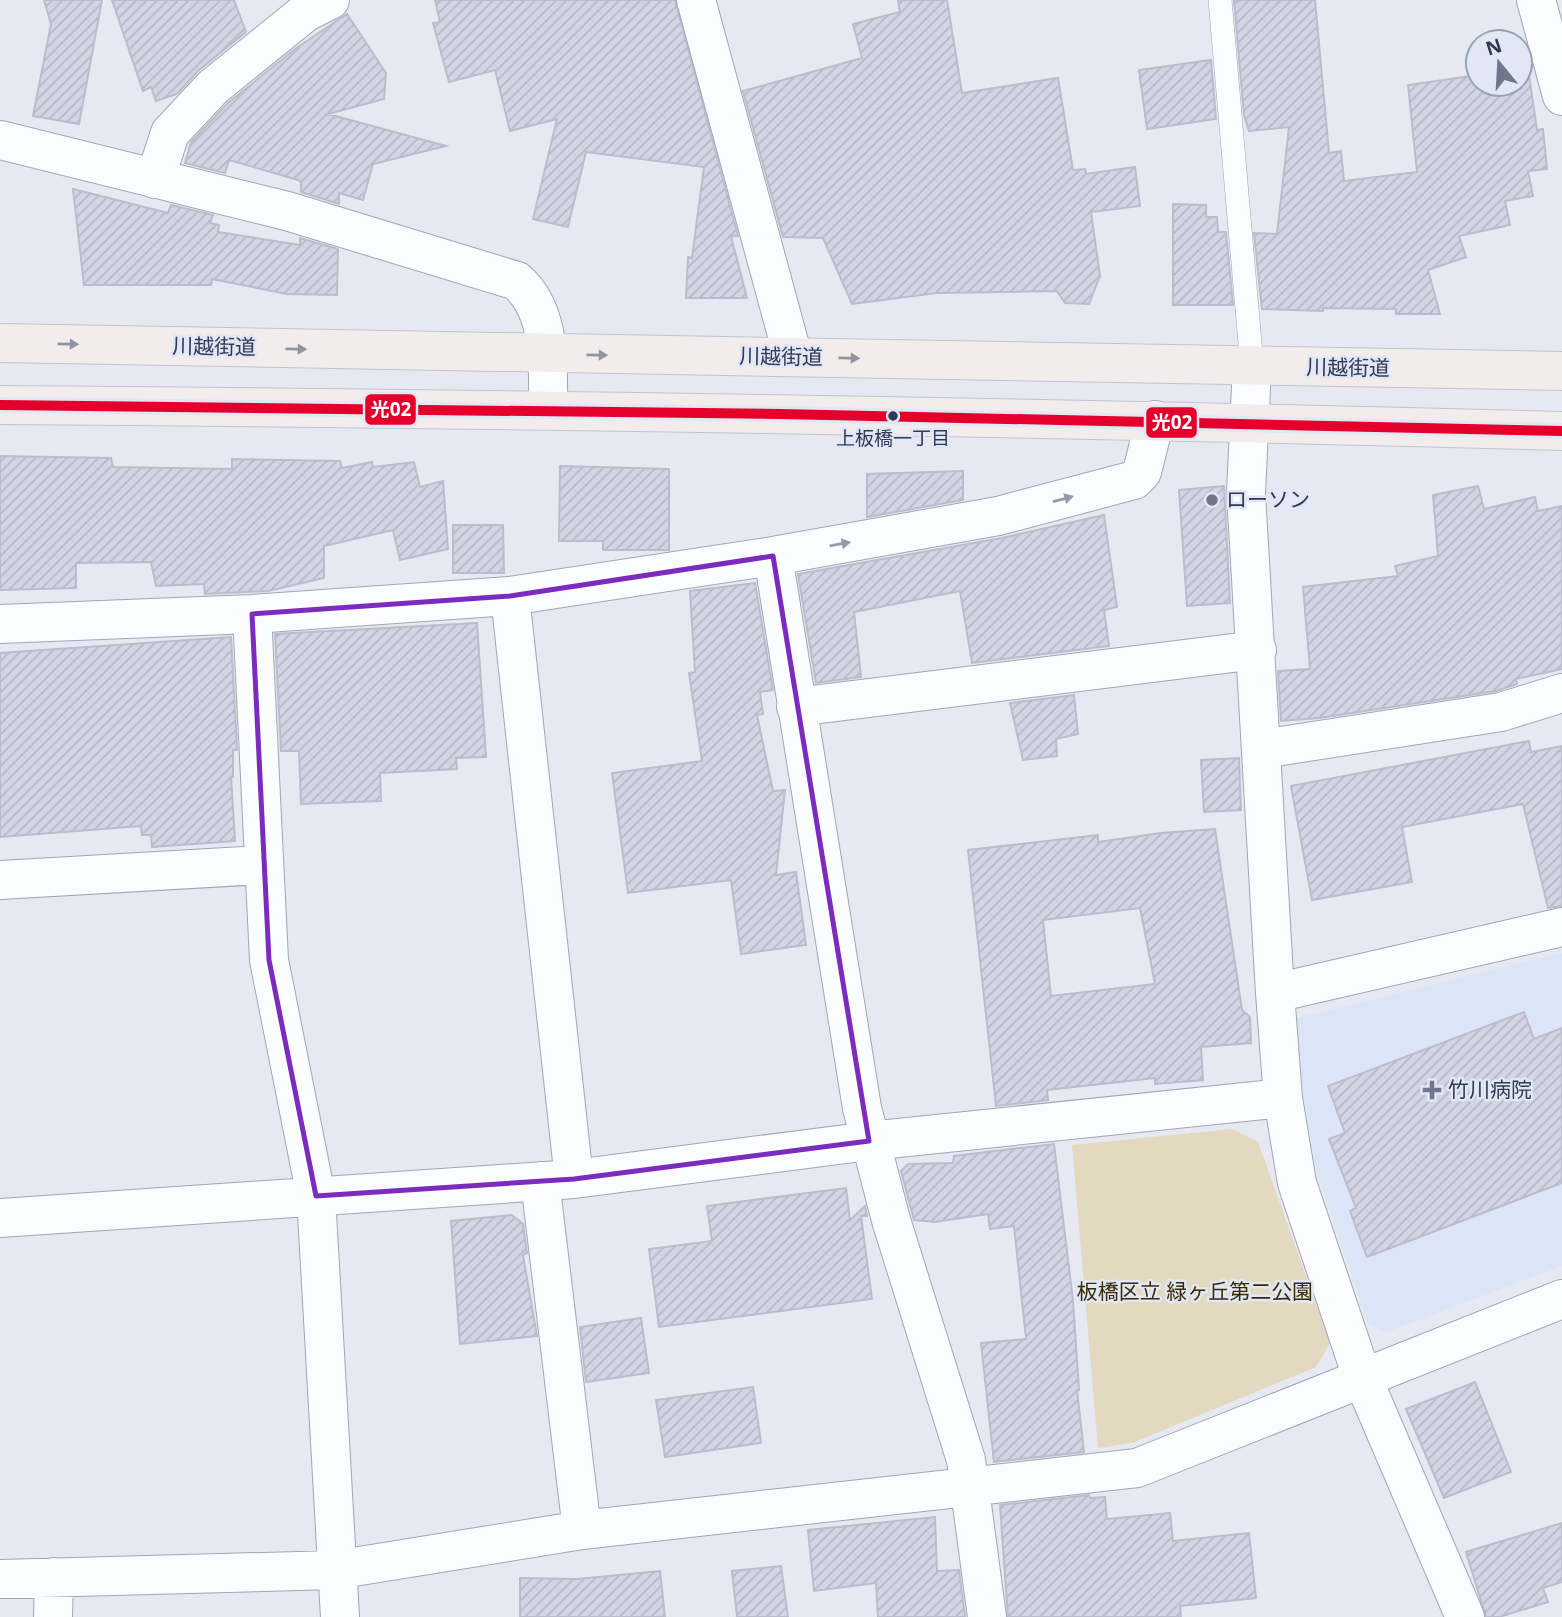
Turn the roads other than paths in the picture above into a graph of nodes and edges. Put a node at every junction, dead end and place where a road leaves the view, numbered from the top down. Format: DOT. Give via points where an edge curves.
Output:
graph roads {
  1 [pos="330,0"];
  2 [pos="696,0"];
  3 [pos="1220,0"];
  4 [pos="1536,0"];
  5 [pos="1562,96"];
  6 [pos="0,140"];
  7 [pos="155,179"];
  8 [pos="0,343"];
  9 [pos="548,354"];
  10 [pos="793,357"];
  11 [pos="1252,366"];
  12 [pos="1562,371"];
  13 [pos="0,405"];
  14 [pos="548,409"];
  15 [pos="1155,420"];
  16 [pos="1248,423"];
  17 [pos="1562,431"];
  18 [pos="773,556"];
  19 [pos="510,596"];
  20 [pos="252,614"];
  21 [pos="0,624"];
  22 [pos="1257,650"];
  23 [pos="1562,693"];
  24 [pos="796,707"];
  25 [pos="1262,749"];
  26 [pos="262,865"];
  27 [pos="0,880"];
  28 [pos="1562,927"];
  29 [pos="1275,993"];
  30 [pos="1283,1098"];
  31 [pos="869,1141"];
  32 [pos="557,1180"];
  33 [pos="316,1196"];
  34 [pos="0,1218"];
  35 [pos="1562,1298"];
  36 [pos="1362,1377"];
  37 [pos="970,1486"];
  38 [pos="582,1531"];
  39 [pos="335,1570"];
  40 [pos="54,1577"];
  41 [pos="0,1579"];
  42 [pos="53,1617"];
  43 [pos="340,1617"];
  44 [pos="987,1617"];
  45 [pos="1465,1617"];
  1 -- 7 [label="street" via="306,12 213,87 170,133"];
  2 -- 10 [label="street"];
  3 -- 11 [label="lane"];
  4 -- 5 [label="street"];
  6 -- 7 [label="street"];
  7 -- 9 [label="street" via="287,211 517,281 539,313"];
  8 -- 9 [label="highway, 川越街道, one-way"];
  9 -- 10 [label="highway, 川越街道, one-way"];
  9 -- 14 [label="street"];
  10 -- 11 [label="highway, 川越街道, one-way"];
  11 -- 12 [label="highway, 川越街道"];
  11 -- 16 [label="street"];
  13 -- 14 [label="highway"];
  14 -- 15 [label="highway"];
  15 -- 16 [label="highway"];
  18 -- 15 [label="street, one-way" via="998,516 1134,480 1142,472"];
  16 -- 17 [label="highway"];
  16 -- 22 [label="street" via="1245,493"];
  18 -- 19 [label="street"];
  18 -- 24 [label="street"];
  19 -- 20 [label="street"];
  19 -- 32 [label="street"];
  20 -- 21 [label="street"];
  20 -- 26 [label="street"];
  22 -- 24 [label="street"];
  22 -- 25 [label="street"];
  23 -- 25 [label="street" via="1501,712"];
  24 -- 31 [label="street"];
  25 -- 29 [label="street"];
  26 -- 27 [label="street"];
  26 -- 33 [label="street" via="269,960"];
  28 -- 29 [label="street"];
  29 -- 30 [label="street"];
  30 -- 31 [label="street"];
  30 -- 36 [label="street" via="1297,1183"];
  31 -- 32 [label="street"];
  31 -- 37 [label="street" via="967,1460"];
  32 -- 33 [label="street"];
  32 -- 38 [label="street"];
  33 -- 34 [label="street"];
  33 -- 39 [label="street"];
  35 -- 36 [label="street"];
  36 -- 37 [label="street" via="1137,1468"];
  36 -- 45 [label="street"];
  37 -- 38 [label="street"];
  37 -- 44 [label="street"];
  38 -- 39 [label="street"];
  39 -- 40 [label="street"];
  39 -- 43 [label="street"];
  40 -- 41 [label="street"];
  40 -- 42 [label="street"];
}
